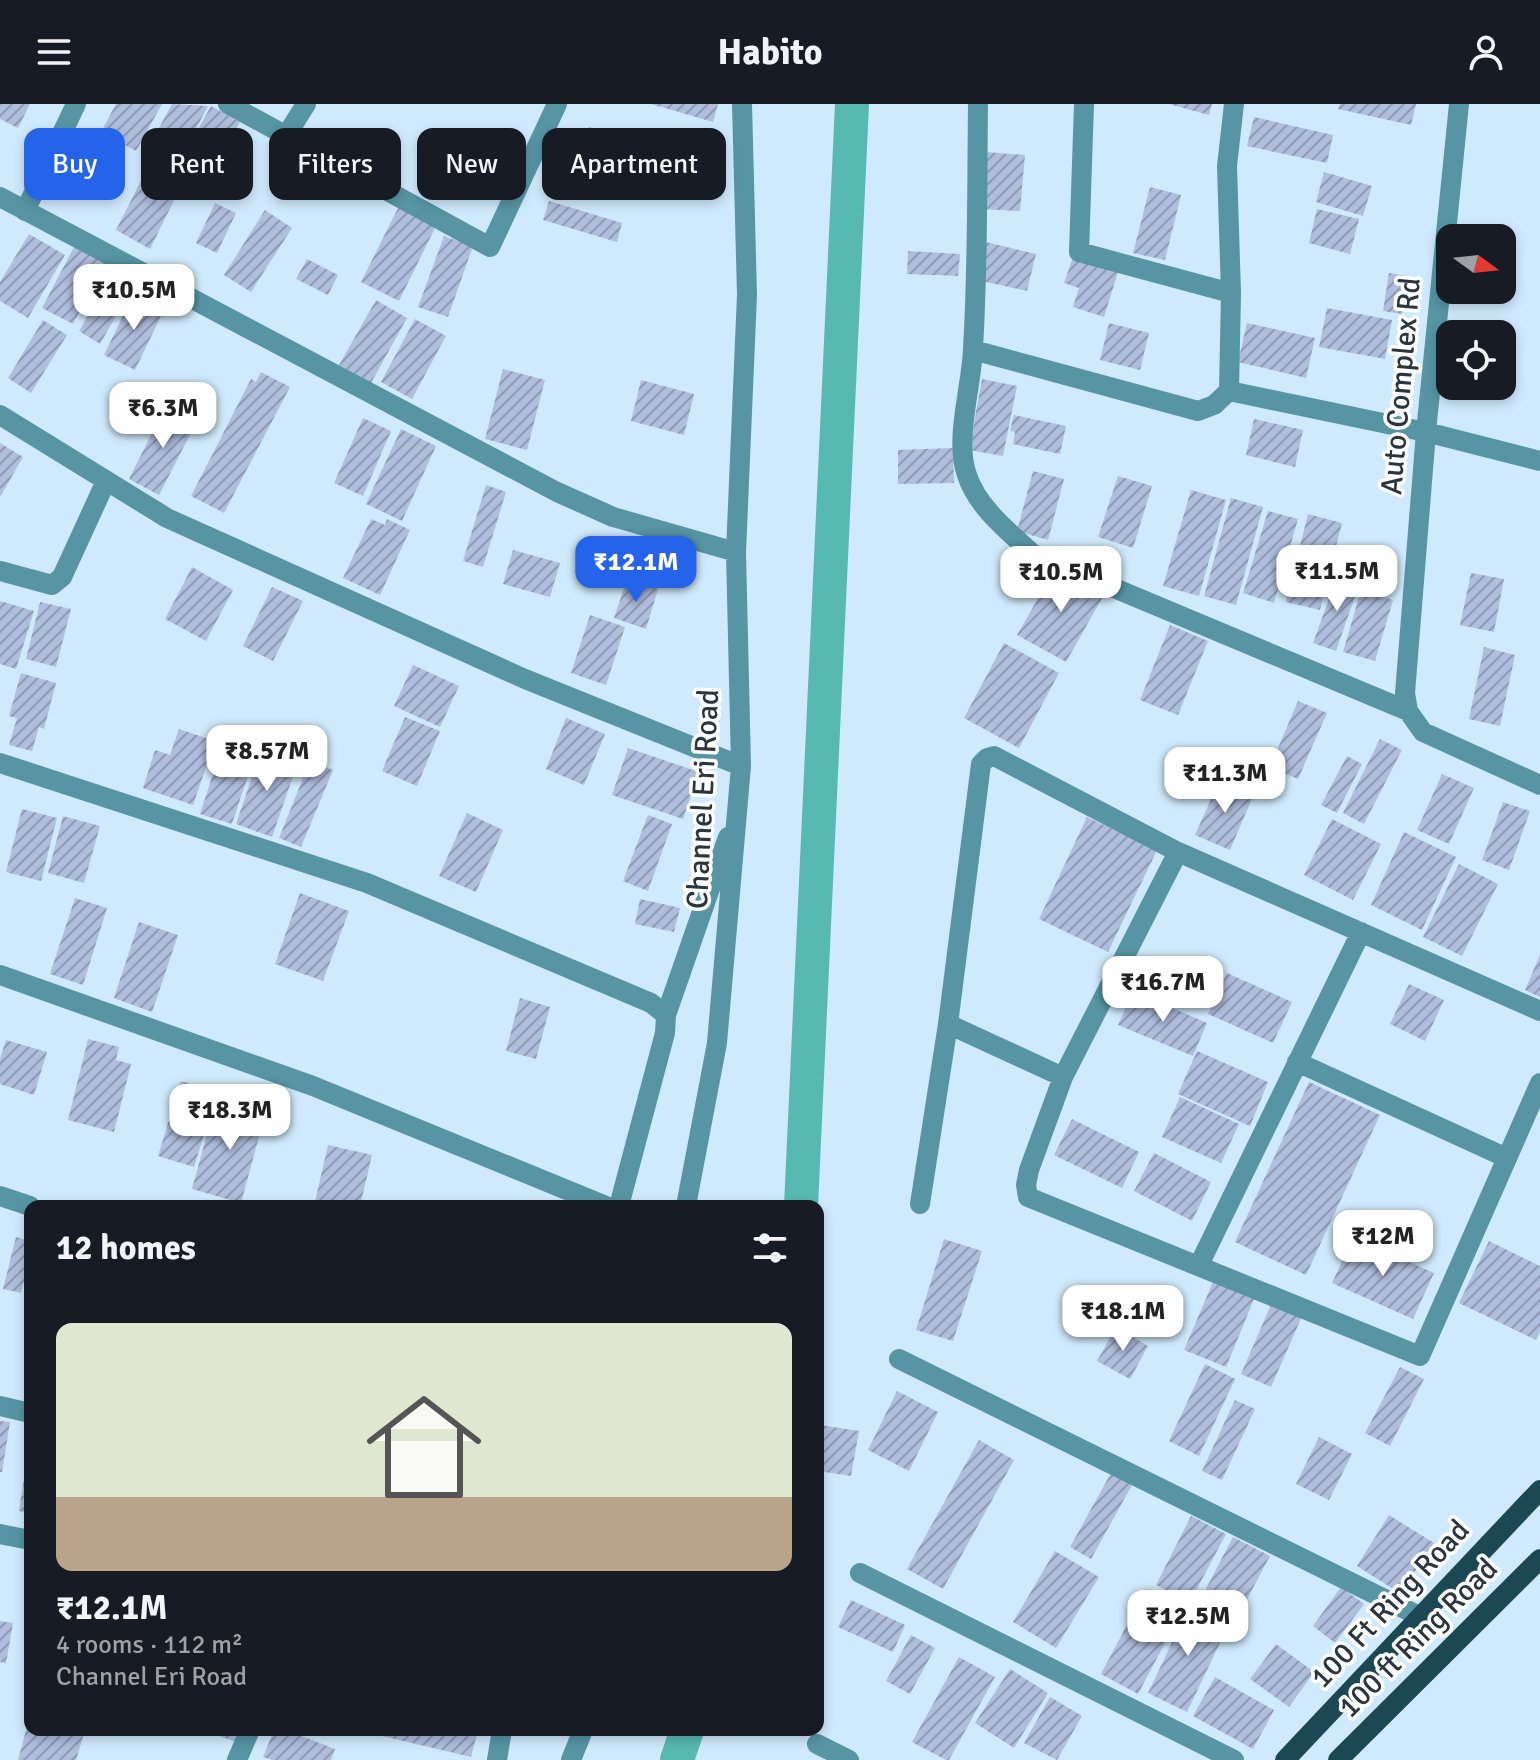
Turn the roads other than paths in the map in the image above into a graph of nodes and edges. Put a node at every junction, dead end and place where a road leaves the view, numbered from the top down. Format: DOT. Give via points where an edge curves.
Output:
graph roads {
  1 [pos="76,104"];
  2 [pos="228,104"];
  3 [pos="306,104"];
  4 [pos="557,104"];
  5 [pos="742,104"];
  6 [pos="978,104"];
  7 [pos="1084,104"];
  8 [pos="1234,104"];
  9 [pos="1459,104"];
  10 [pos="272,128"];
  11 [pos="291,128"];
  12 [pos="0,197"];
  13 [pos="401,199"];
  14 [pos="25,211"];
  15 [pos="1231,293"];
  16 [pos="973,350"];
  17 [pos="1229,391"];
  18 [pos="0,415"];
  19 [pos="1426,432"];
  20 [pos="1540,461"];
  21 [pos="106,481"];
  22 [pos="736,552"];
  23 [pos="0,571"];
  24 [pos="1408,711"];
  25 [pos="0,763"];
  26 [pos="741,766"];
  27 [pos="1540,785"];
  28 [pos="738,810"];
  29 [pos="1178,852"];
  30 [pos="1361,932"];
  31 [pos="0,975"];
  32 [pos="1540,1011"];
  33 [pos="666,1015"];
  34 [pos="948,1024"];
  35 [pos="1297,1062"];
  36 [pos="1063,1077"];
  37 [pos="1540,1083"];
  38 [pos="1507,1158"];
  39 [pos="0,1196"];
  40 [pos="591,1200"];
  41 [pos="621,1200"];
  42 [pos="687,1200"];
  43 [pos="24,1204"];
  44 [pos="920,1204"];
  45 [pos="1199,1265"];
  46 [pos="899,1359"];
  47 [pos="0,1406"];
  48 [pos="24,1412"];
  49 [pos="1540,1490"];
  50 [pos="0,1534"];
  51 [pos="24,1539"];
  52 [pos="1540,1559"];
  53 [pos="860,1573"];
  54 [pos="1419,1616"];
  55 [pos="247,1736"];
  56 [pos="501,1736"];
  57 [pos="581,1736"];
  58 [pos="817,1744"];
  59 [pos="237,1760"];
  60 [pos="497,1760"];
  61 [pos="571,1760"];
  62 [pos="849,1760"];
  63 [pos="1234,1760"];
  64 [pos="1285,1760"];
  65 [pos="1338,1760"];
  1 -- 14 [label="street"];
  2 -- 10 [label="street"];
  3 -- 11 [label="street"];
  4 -- 13 [label="street" via="490,247"];
  5 -- 22 [label="street, Channel Eri Road" via="747,295"];
  6 -- 16 [label="street"];
  7 -- 15 [label="street" via="1079,252"];
  8 -- 15 [label="street" via="1227,166"];
  9 -- 19 [label="street, Auto Complex Rd"];
  12 -- 14 [label="street"];
  14 -- 22 [label="street" via="557,492 613,517"];
  15 -- 17 [label="street"];
  16 -- 17 [label="street" via="1198,411"];
  16 -- 24 [label="street" via="962,452 967,476 977,495 1033,554"];
  17 -- 19 [label="street"];
  18 -- 21 [label="street"];
  19 -- 20 [label="street"];
  19 -- 24 [label="street, Auto Complex Rd" via="1405,693"];
  21 -- 23 [label="street" via="62,577 52,585"];
  21 -- 26 [label="street" via="167,518 525,679"];
  22 -- 26 [label="street, Channel Eri Road"];
  24 -- 27 [label="street" via="1423,732"];
  25 -- 33 [label="street" via="367,883 651,1003"];
  26 -- 28 [label="street, Channel Eri Road"];
  28 -- 33 [label="street"];
  28 -- 42 [label="street, Channel Eri Road" via="717,1043"];
  29 -- 30 [label="street"];
  29 -- 34 [label="street" via="994,756 987,758 981,764"];
  29 -- 36 [label="street"];
  30 -- 32 [label="street"];
  30 -- 35 [label="street"];
  31 -- 40 [label="street" via="313,1086"];
  33 -- 41 [label="street"];
  34 -- 36 [label="street"];
  34 -- 44 [label="street"];
  35 -- 38 [label="street"];
  35 -- 45 [label="street"];
  36 -- 45 [label="street" via="1029,1170 1028,1197"];
  37 -- 38 [label="street"];
  38 -- 45 [label="street" via="1420,1356"];
  39 -- 43 [label="street"];
  46 -- 54 [label="street"];
  47 -- 48 [label="street"];
  49 -- 54 [label="main road, 100 Ft Ring Road"];
  50 -- 51 [label="street"];
  52 -- 65 [label="main road, 100 ft Ring Road"];
  53 -- 63 [label="street"];
  54 -- 64 [label="main road, 100 Ft Ring Road"];
  55 -- 59 [label="street"];
  56 -- 60 [label="street"];
  57 -- 61 [label="street"];
  58 -- 62 [label="street"];
}
